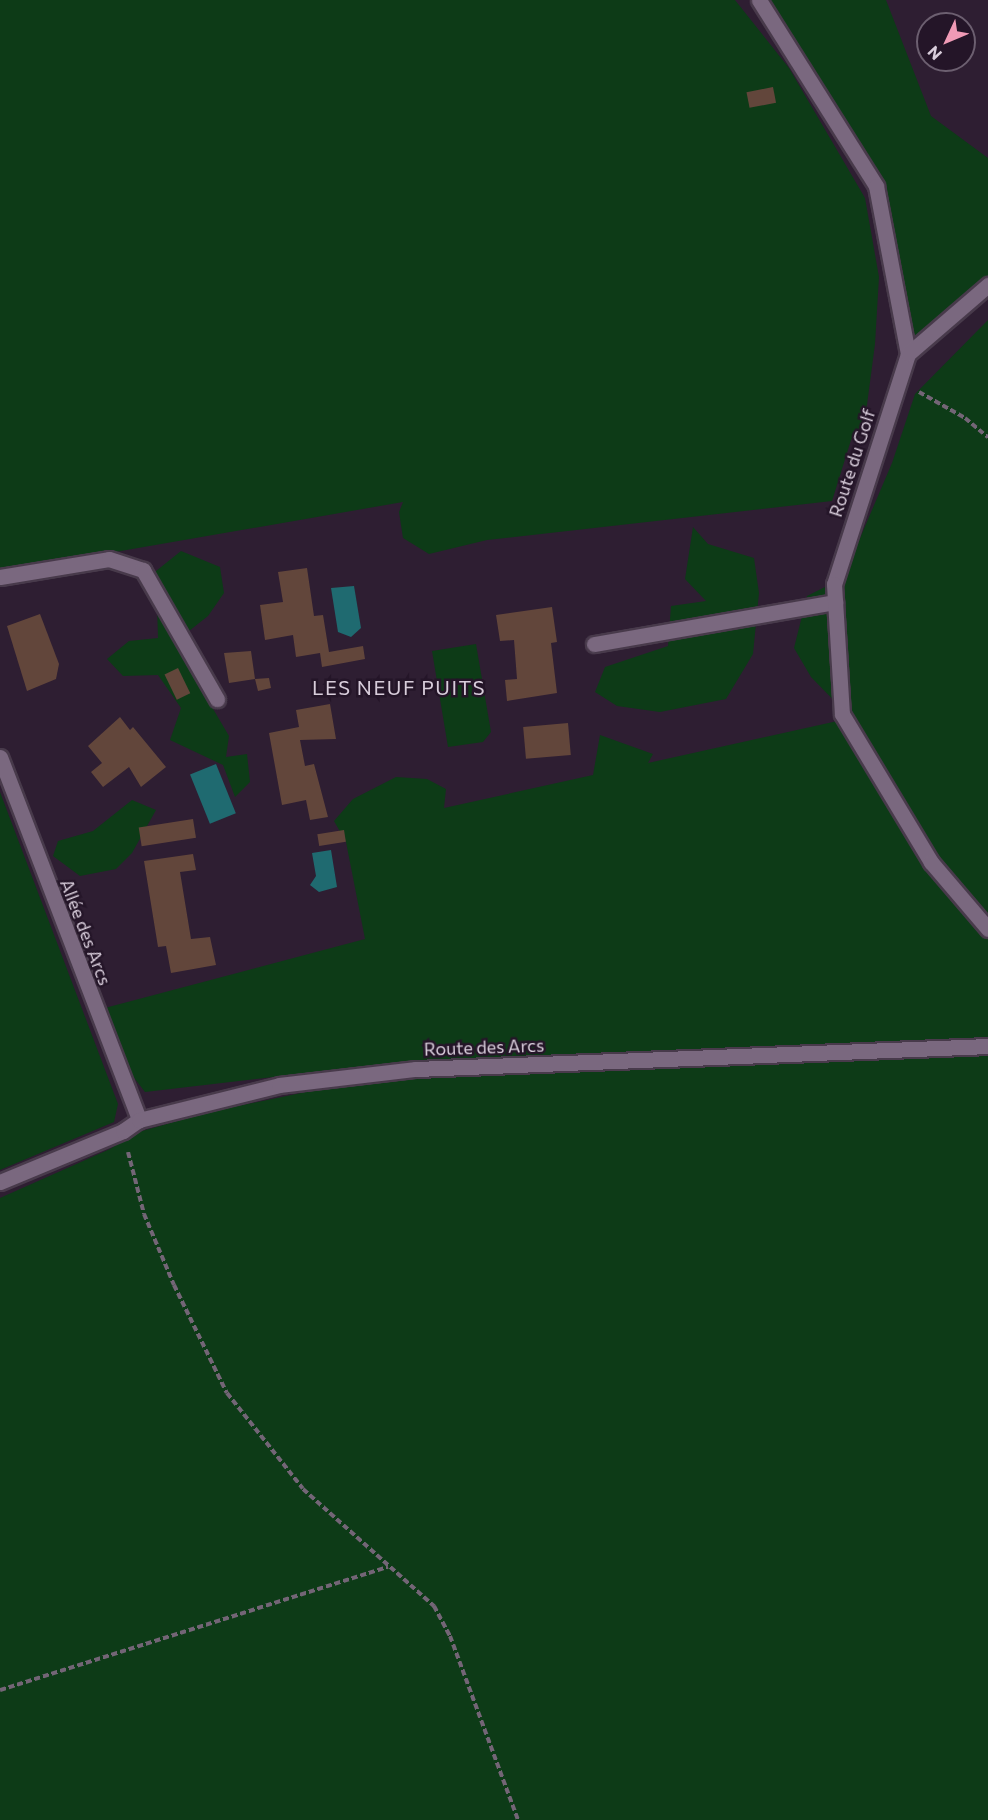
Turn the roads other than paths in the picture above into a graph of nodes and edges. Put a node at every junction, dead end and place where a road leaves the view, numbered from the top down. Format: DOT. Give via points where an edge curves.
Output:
graph roads {
  1 [pos="759,0"];
  2 [pos="988,285"];
  3 [pos="908,354"];
  4 [pos="0,577"];
  5 [pos="835,602"];
  6 [pos="594,645"];
  7 [pos="217,699"];
  8 [pos="0,757"];
  9 [pos="988,929"];
  10 [pos="988,1046"];
  11 [pos="139,1120"];
  12 [pos="0,1182"];
  1 -- 3 [label="street, Route du Golf" via="876,186"];
  2 -- 3 [label="street"];
  3 -- 5 [label="street, Route du Golf" via="834,584"];
  4 -- 7 [label="street" via="109,559 143,570"];
  5 -- 6 [label="street"];
  5 -- 9 [label="street, Route du Golf" via="842,714 931,862"];
  8 -- 11 [label="street, Allée des Arcs"];
  10 -- 11 [label="street, Route des Arcs" via="416,1069 279,1085"];
  11 -- 12 [label="street, Route des Arcs" via="123,1131"];
}
